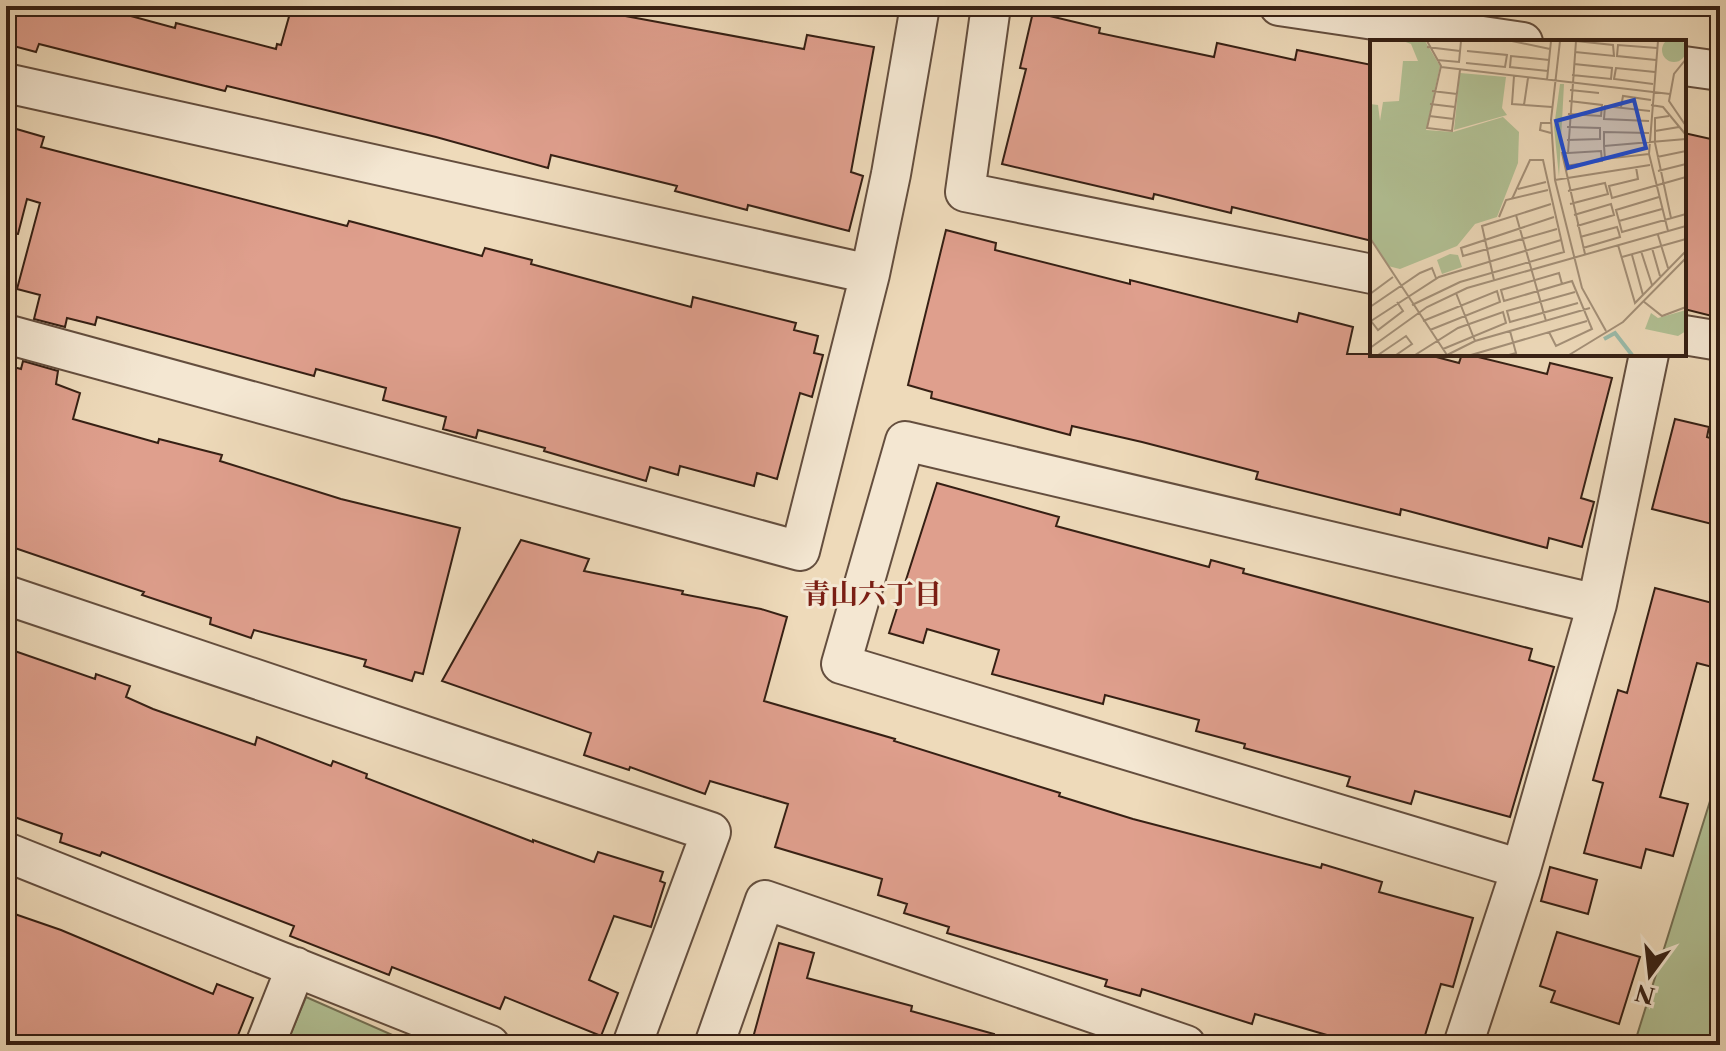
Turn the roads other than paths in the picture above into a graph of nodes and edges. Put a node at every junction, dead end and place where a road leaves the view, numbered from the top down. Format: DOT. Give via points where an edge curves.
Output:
graph roads {
  1 [pos="920,6"];
  2 [pos="991,6"];
  3 [pos="1279,6"];
  4 [pos="1509,40"];
  5 [pos="1686,66"];
  6 [pos="1720,71"];
  7 [pos="6,83"];
  8 [pos="870,274"];
  9 [pos="1370,274"];
  10 [pos="6,334"];
  11 [pos="1686,335"];
  12 [pos="1720,341"];
  13 [pos="1649,356"];
  14 [pos="6,595"];
  15 [pos="1597,604"];
  16 [pos="6,852"];
  17 [pos="1521,869"];
  18 [pos="296,967"];
  19 [pos="265,1045"];
  20 [pos="490,1045"];
  21 [pos="632,1045"];
  22 [pos="714,1045"];
  23 [pos="1186,1045"];
  24 [pos="1463,1045"];
  1 -- 8 [label="street"];
  2 -- 9 [label="street" via="965,192"];
  3 -- 4 [label="street"];
  5 -- 6 [label="street"];
  7 -- 8 [label="street"];
  8 -- 10 [label="street" via="800,551"];
  11 -- 12 [label="street"];
  13 -- 15 [label="street"];
  14 -- 21 [label="street" via="711,832"];
  15 -- 17 [label="street"];
  15 -- 17 [label="street" via="905,441 841,664"];
  16 -- 18 [label="street"];
  17 -- 24 [label="street"];
  18 -- 19 [label="street"];
  18 -- 20 [label="street"];
  22 -- 23 [label="street" via="765,900"];
}
